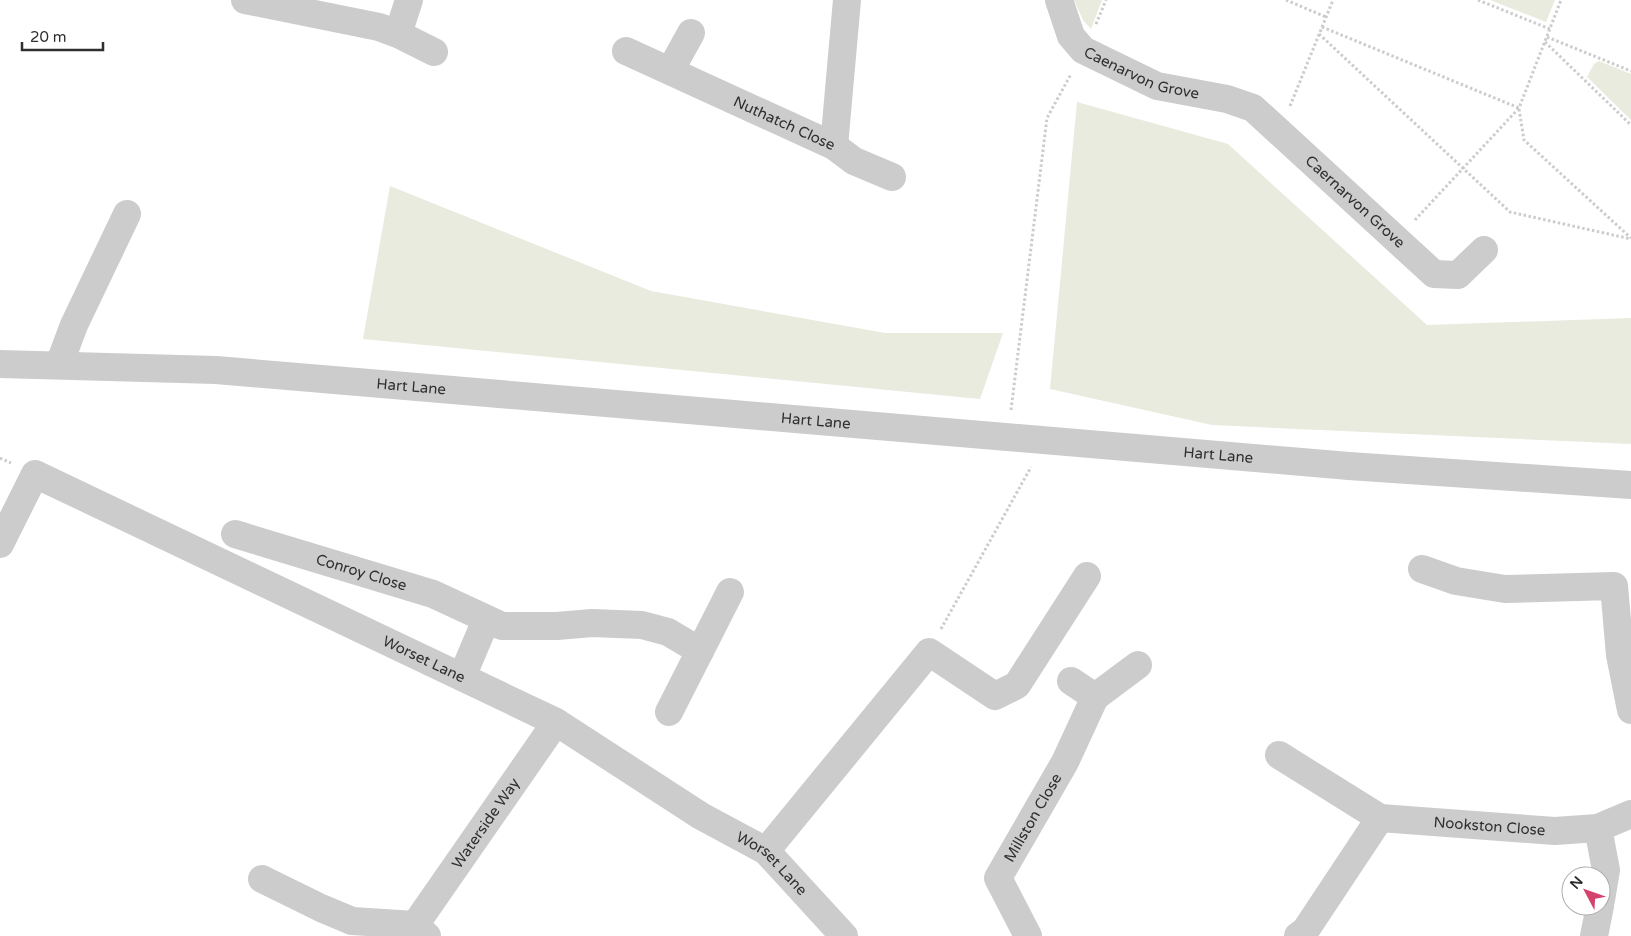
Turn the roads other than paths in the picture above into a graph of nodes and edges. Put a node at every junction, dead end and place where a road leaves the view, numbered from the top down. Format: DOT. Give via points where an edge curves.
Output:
graph roads {
  1 [pos="245,0"];
  2 [pos="409,0"];
  3 [pos="846,0"];
  4 [pos="1059,0"];
  5 [pos="691,33"];
  6 [pos="398,34"];
  7 [pos="626,51"];
  8 [pos="434,52"];
  9 [pos="670,71"];
  10 [pos="1227,99"];
  11 [pos="834,146"];
  12 [pos="892,177"];
  13 [pos="127,214"];
  14 [pos="1484,250"];
  15 [pos="0,364"];
  16 [pos="59,365"];
  17 [pos="1631,486"];
  18 [pos="234,534"];
  19 [pos="0,544"];
  20 [pos="1422,569"];
  21 [pos="1087,576"];
  22 [pos="1622,586"];
  23 [pos="730,592"];
  24 [pos="486,620"];
  25 [pos="700,651"];
  26 [pos="1138,666"];
  27 [pos="462,678"];
  28 [pos="1071,681"];
  29 [pos="1095,698"];
  30 [pos="1631,710"];
  31 [pos="670,712"];
  32 [pos="556,722"];
  33 [pos="1278,755"];
  34 [pos="1631,814"];
  35 [pos="1380,818"];
  36 [pos="1598,828"];
  37 [pos="766,851"];
  38 [pos="1605,866"];
  39 [pos="262,879"];
  40 [pos="1598,916"];
  41 [pos="421,930"];
  42 [pos="844,936"];
  43 [pos="1028,936"];
  44 [pos="1298,936"];
  45 [pos="1594,936"];
  1 -- 6 [label="street" via="379,27"];
  2 -- 6 [label="street"];
  3 -- 11 [label="street, Nuthatch Close"];
  4 -- 10 [label="street, Caenarvon Grove" via="1071,36 1084,50 1157,86"];
  5 -- 9 [label="street"];
  6 -- 8 [label="street"];
  7 -- 9 [label="street, Nuthatch Close"];
  9 -- 11 [label="street, Nuthatch Close"];
  10 -- 14 [label="street, Caernarvon Grove" via="1253,108 1434,274 1458,275"];
  11 -- 12 [label="street" via="854,161"];
  13 -- 16 [label="street" via="74,325"];
  15 -- 16 [label="street, Hart Lane"];
  16 -- 17 [label="street, Hart Lane" via="216,370 1349,466"];
  18 -- 24 [label="street, Conroy Close" via="433,594"];
  19 -- 27 [label="street, Worset Lane" via="35,474"];
  20 -- 22 [label="street" via="1456,581 1505,589"];
  21 -- 37 [label="street" via="1018,684 1007,691 996,696 929,652"];
  22 -- 30 [label="street" via="1620,655"];
  23 -- 25 [label="street"];
  24 -- 25 [label="street, Conroy Close" via="512,627 642,624 680,637"];
  24 -- 27 [label="street"];
  25 -- 31 [label="street"];
  26 -- 29 [label="street, Millston Close"];
  27 -- 32 [label="street, Worset Lane"];
  28 -- 29 [label="street"];
  29 -- 43 [label="street, Millston Close" via="1064,762 998,878"];
  32 -- 37 [label="street, Worset Lane" via="701,816"];
  32 -- 41 [label="street, Waterside Way"];
  33 -- 35 [label="street, Nookston Close"];
  34 -- 36 [label="street, Nookston Close"];
  35 -- 36 [label="street, Nookston Close" via="1555,831"];
  35 -- 44 [label="street" via="1305,931"];
  36 -- 38 [label="street"];
  37 -- 42 [label="street, Worset Lane"];
  39 -- 41 [label="street, Waterside Way" via="352,921"];
  40 -- 45 [label="street"];
}
